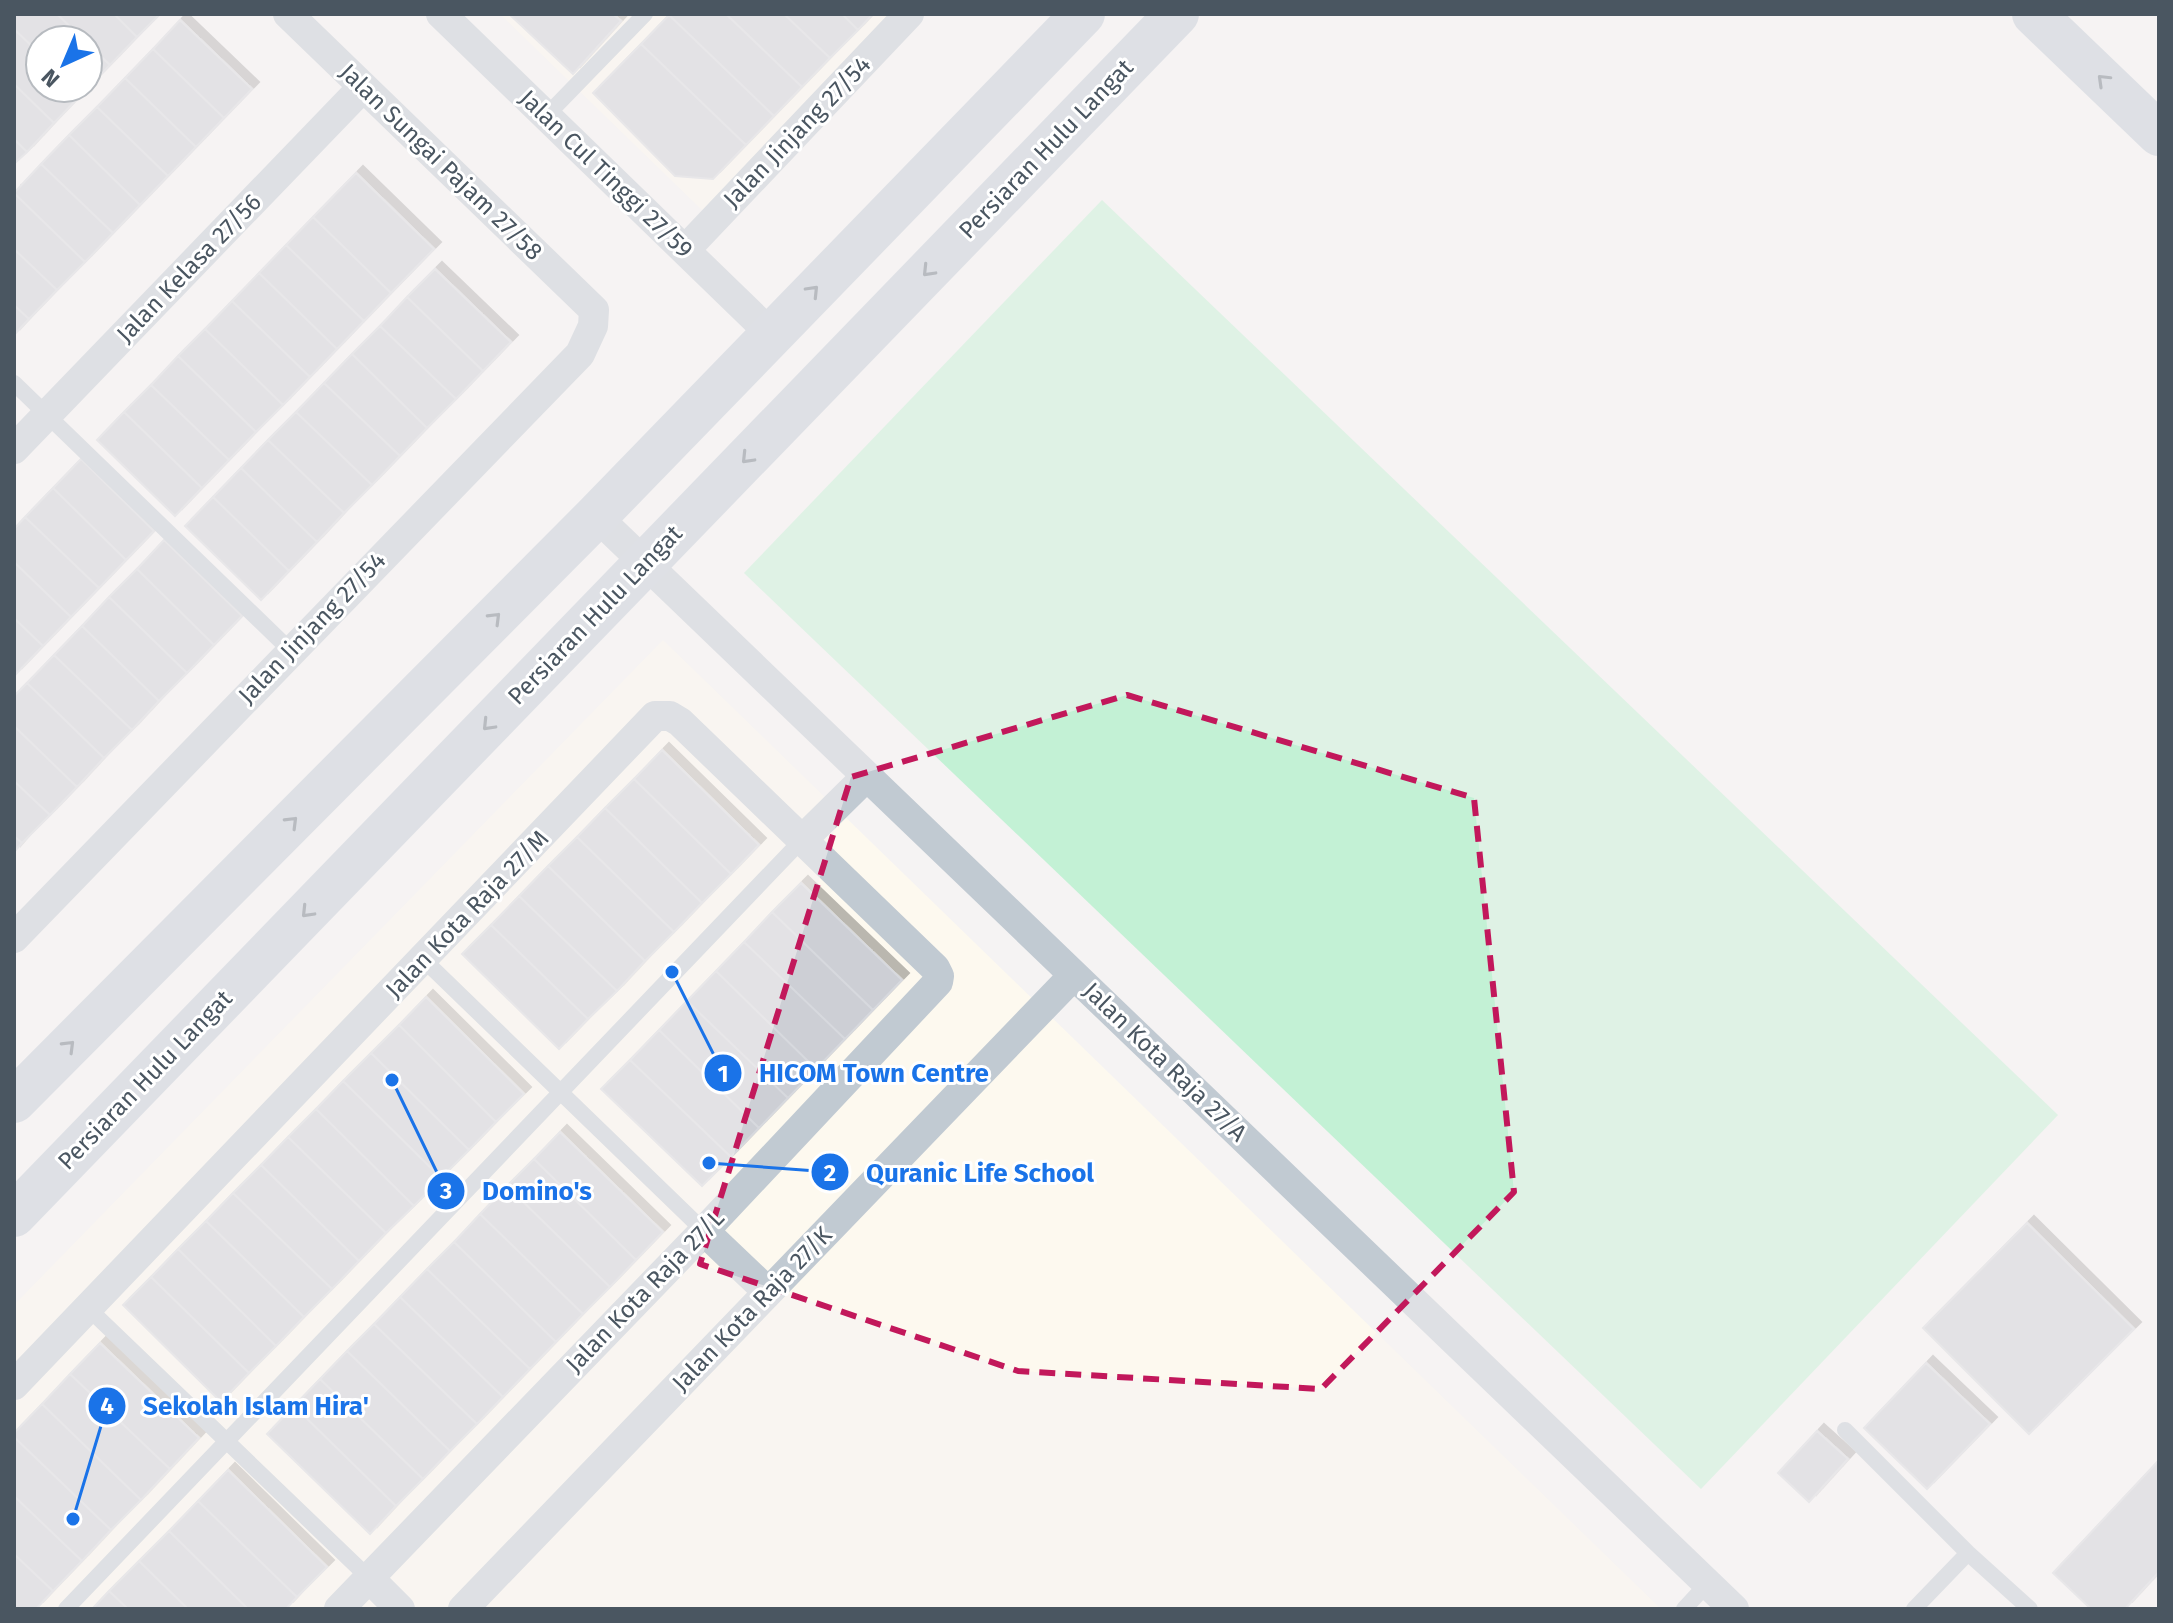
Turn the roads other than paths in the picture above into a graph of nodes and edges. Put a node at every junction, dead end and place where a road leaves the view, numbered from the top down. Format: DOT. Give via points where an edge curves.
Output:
graph roads {
  1 [pos="288,14"];
  2 [pos="441,14"];
  3 [pos="645,14"];
  4 [pos="909,14"];
  5 [pos="1083,14"];
  6 [pos="1177,14"];
  7 [pos="2035,18"];
  8 [pos="363,87"];
  9 [pos="546,116"];
  10 [pos="2159,134"];
  11 [pos="685,250"];
  12 [pos="594,310"];
  13 [pos="771,334"];
  14 [pos="14,383"];
  15 [pos="47,414"];
  16 [pos="14,449"];
  17 [pos="596,516"];
  18 [pos="646,563"];
  19 [pos="290,650"];
  20 [pos="867,776"];
  21 [pos="801,841"];
  22 [pos="14,938"];
  23 [pos="424,960"];
  24 [pos="935,968"];
  25 [pos="1074,975"];
  26 [pos="560,1092"];
  27 [pos="14,1101"];
  28 [pos="14,1215"];
  29 [pos="704,1231"];
  30 [pos="768,1292"];
  31 [pos="89,1309"];
  32 [pos="14,1385"];
  33 [pos="1845,1430"];
  34 [pos="226,1441"];
  35 [pos="1968,1553"];
  36 [pos="369,1578"];
  37 [pos="1708,1583"];
  38 [pos="66,1609"];
  39 [pos="339,1609"];
  40 [pos="400,1609"];
  41 [pos="463,1609"];
  42 [pos="1684,1609"];
  43 [pos="1734,1609"];
  44 [pos="1914,1609"];
  45 [pos="2030,1609"];
  1 -- 8 [label="street, Jalan Sungai Pajam 27/58"];
  2 -- 9 [label="street, Jalan Cul Tinggi 27/59"];
  3 -- 9 [label="lane"];
  4 -- 11 [label="street, Jalan Jinjang 27/54"];
  13 -- 5 [label="main road, one-way"];
  6 -- 18 [label="main road, Persiaran Hulu Langat, one-way"];
  10 -- 7 [label="main road, one-way"];
  8 -- 12 [label="street, Jalan Sungai Pajam 27/58"];
  8 -- 15 [label="street, Jalan Kelasa 27/56"];
  9 -- 11 [label="street, Jalan Cul Tinggi 27/59"];
  11 -- 13 [label="street, Jalan Cul Tinggi 27/59"];
  12 -- 19 [label="street, Jalan Jinjang 27/54" via="580,354"];
  13 -- 17 [label="main road"];
  14 -- 15 [label="lane"];
  15 -- 16 [label="street, Jalan Kelasa 27/56"];
  15 -- 19 [label="lane"];
  17 -- 18 [label="street, Jalan Kota Raja 27/A"];
  27 -- 17 [label="main road, one-way"];
  18 -- 20 [label="street, Jalan Kota Raja 27/A"];
  18 -- 28 [label="main road, Persiaran Hulu Langat, one-way"];
  19 -- 22 [label="street, Jalan Jinjang 27/54"];
  20 -- 21 [label="street"];
  20 -- 25 [label="street, Jalan Kota Raja 27/A"];
  21 -- 23 [label="street, Jalan Kota Raja 27/M" via="680,722 655,716"];
  21 -- 24 [label="street, Jalan Kota Raja 27/M"];
  21 -- 26 [label="lane"];
  23 -- 26 [label="lane"];
  23 -- 31 [label="street, Jalan Kota Raja 27/M"];
  24 -- 29 [label="street, Jalan Kota Raja 27/L" via="939,976 931,990"];
  25 -- 30 [label="street, Jalan Kota Raja 27/K"];
  25 -- 37 [label="street, Jalan Kota Raja 27/A"];
  26 -- 29 [label="lane"];
  26 -- 34 [label="lane"];
  29 -- 30 [label="street"];
  29 -- 36 [label="street, Jalan Kota Raja 27/L"];
  30 -- 41 [label="street, Jalan Kota Raja 27/K"];
  31 -- 32 [label="street, Jalan Kota Raja 27/M"];
  31 -- 34 [label="lane"];
  33 -- 35 [label="lane"];
  34 -- 36 [label="lane"];
  34 -- 38 [label="lane"];
  35 -- 44 [label="lane"];
  35 -- 45 [label="lane"];
  36 -- 39 [label="street, Jalan Kota Raja 27/L"];
  36 -- 40 [label="street"];
  37 -- 42 [label="lane"];
  37 -- 43 [label="street, Jalan Kota Raja 27/A"];
}
